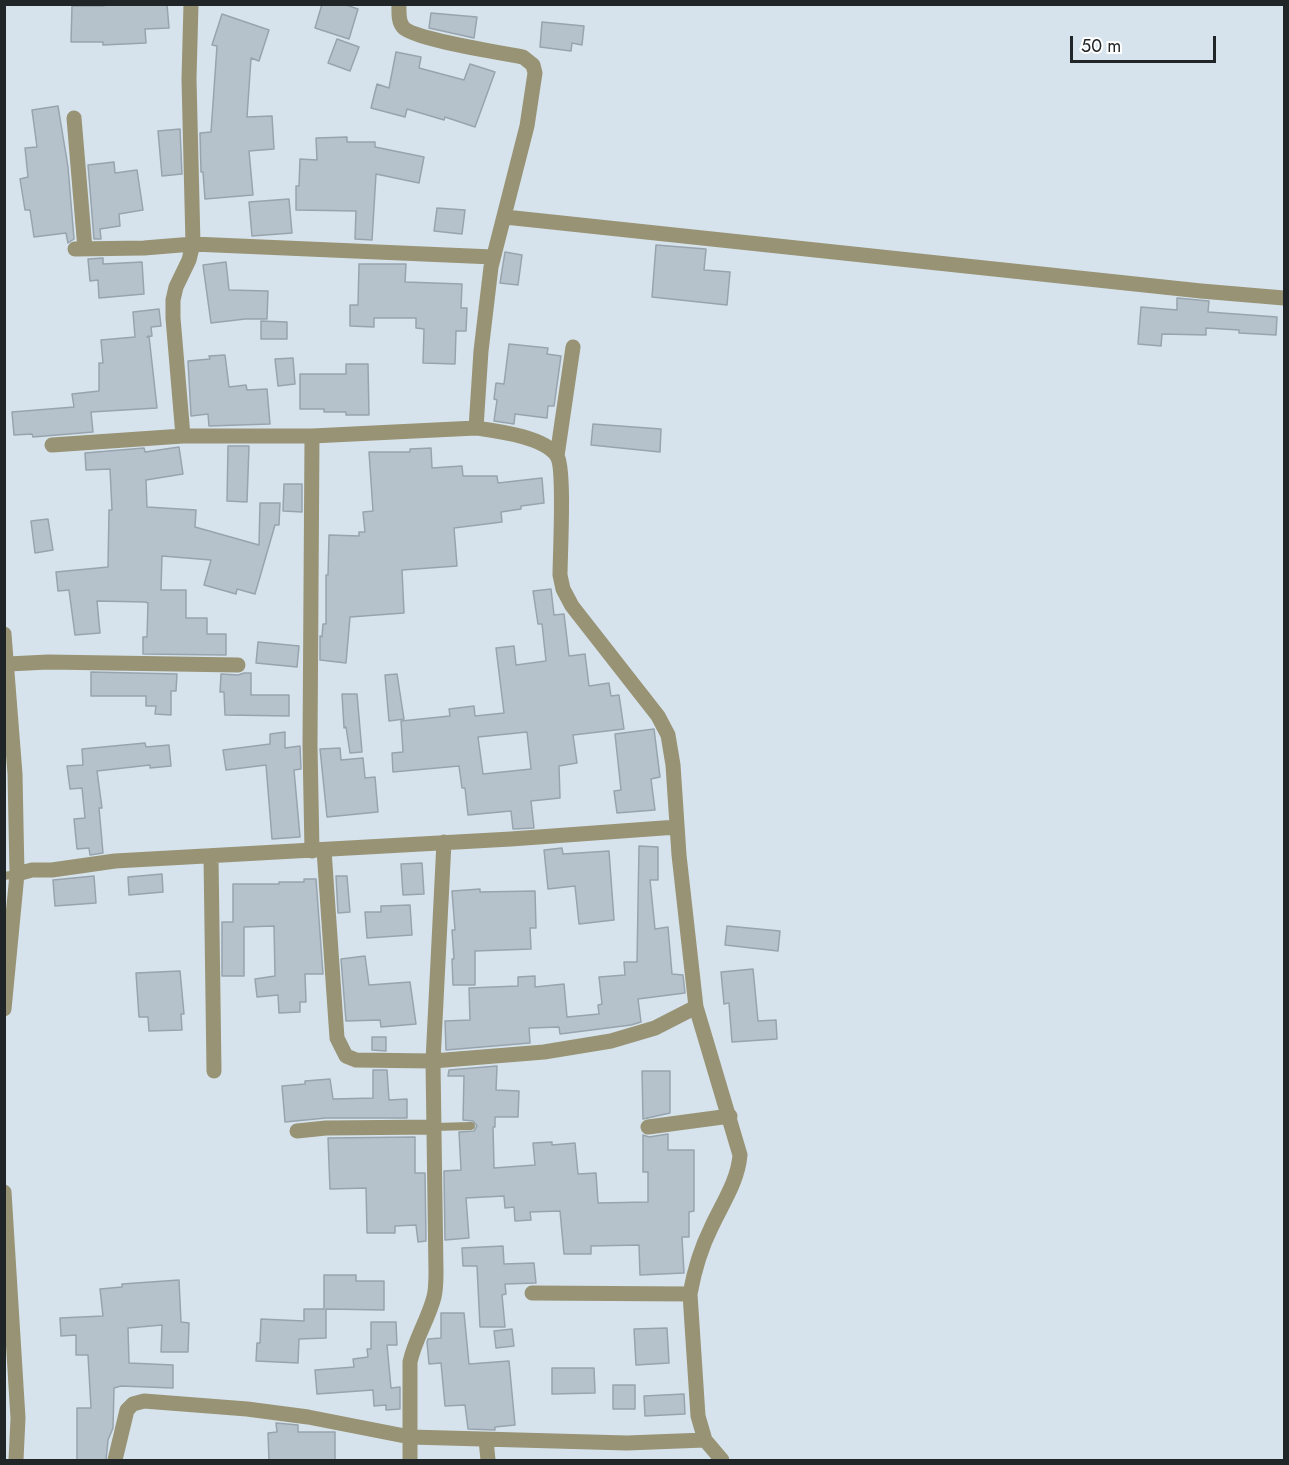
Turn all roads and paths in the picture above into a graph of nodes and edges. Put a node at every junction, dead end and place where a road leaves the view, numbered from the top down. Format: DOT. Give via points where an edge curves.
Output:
graph roads {
  1 [pos="191,4"];
  2 [pos="399,4"];
  3 [pos="74,118"];
  4 [pos="505,218"];
  5 [pos="193,244"];
  6 [pos="493,257"];
  7 [pos="1284,298"];
  8 [pos="573,347"];
  9 [pos="476,428"];
  10 [pos="183,436"];
  11 [pos="312,436"];
  12 [pos="52,445"];
  13 [pos="557,456"];
  14 [pos="4,634"];
  15 [pos="14,664"];
  16 [pos="238,665"];
  17 [pos="10,775"];
  18 [pos="677,827"];
  19 [pos="444,842"];
  20 [pos="318,850"];
  21 [pos="211,856"];
  22 [pos="18,873"];
  23 [pos="696,1006"];
  24 [pos="4,1009"];
  25 [pos="433,1061"];
  26 [pos="214,1071"];
  27 [pos="730,1116"];
  28 [pos="471,1126"];
  29 [pos="434,1127"];
  30 [pos="648,1127"];
  31 [pos="297,1131"];
  32 [pos="4,1192"];
  33 [pos="532,1293"];
  34 [pos="690,1294"];
  35 [pos="410,1437"];
  36 [pos="486,1440"];
  37 [pos="705,1440"];
  38 [pos="16,1461"];
  39 [pos="116,1461"];
  40 [pos="410,1461"];
  41 [pos="488,1461"];
  42 [pos="722,1461"];
  1 -- 5 [label="street"];
  2 -- 4 [label="street" via="401,25 408,32 523,57 533,65 535,83"];
  3 -- 5 [label="street" via="80,249"];
  4 -- 6 [label="street"];
  4 -- 7 [label="street"];
  5 -- 6 [label="street"];
  5 -- 10 [label="street" via="176,287 173,318"];
  6 -- 9 [label="street"];
  8 -- 13 [label="street"];
  9 -- 11 [label="street"];
  9 -- 13 [label="street" via="534,441"];
  10 -- 11 [label="street"];
  10 -- 12 [label="street"];
  11 -- 20 [label="street" via="310,710"];
  13 -- 18 [label="street" via="563,589 668,735"];
  14 -- 15 [label="street"];
  15 -- 16 [label="street"];
  15 -- 17 [label="street"];
  17 -- 22 [label="street"];
  18 -- 19 [label="street"];
  18 -- 23 [label="street"];
  19 -- 20 [label="street"];
  19 -- 25 [label="street"];
  20 -- 21 [label="street"];
  20 -- 25 [label="street" via="340,1048 346,1056 356,1059"];
  21 -- 22 [label="street" via="115,861"];
  21 -- 26 [label="street"];
  22 -- 24 [label="street"];
  23 -- 25 [label="street" via="655,1028 611,1041 544,1052"];
  23 -- 27 [label="street"];
  25 -- 29 [label="street"];
  27 -- 30 [label="street"];
  27 -- 34 [label="street" via="741,1155 739,1168 709,1230"];
  28 -- 29 [label="lane"];
  29 -- 31 [label="street"];
  29 -- 35 [label="street" via="436,1272 434,1295 410,1362"];
  32 -- 38 [label="street" via="18,1418"];
  33 -- 34 [label="street"];
  34 -- 37 [label="street" via="698,1416"];
  35 -- 36 [label="street"];
  35 -- 39 [label="street" via="308,1417 144,1401 132,1404 128,1410"];
  35 -- 40 [label="street"];
  36 -- 37 [label="street"];
  36 -- 41 [label="street"];
  37 -- 42 [label="street"];
}
